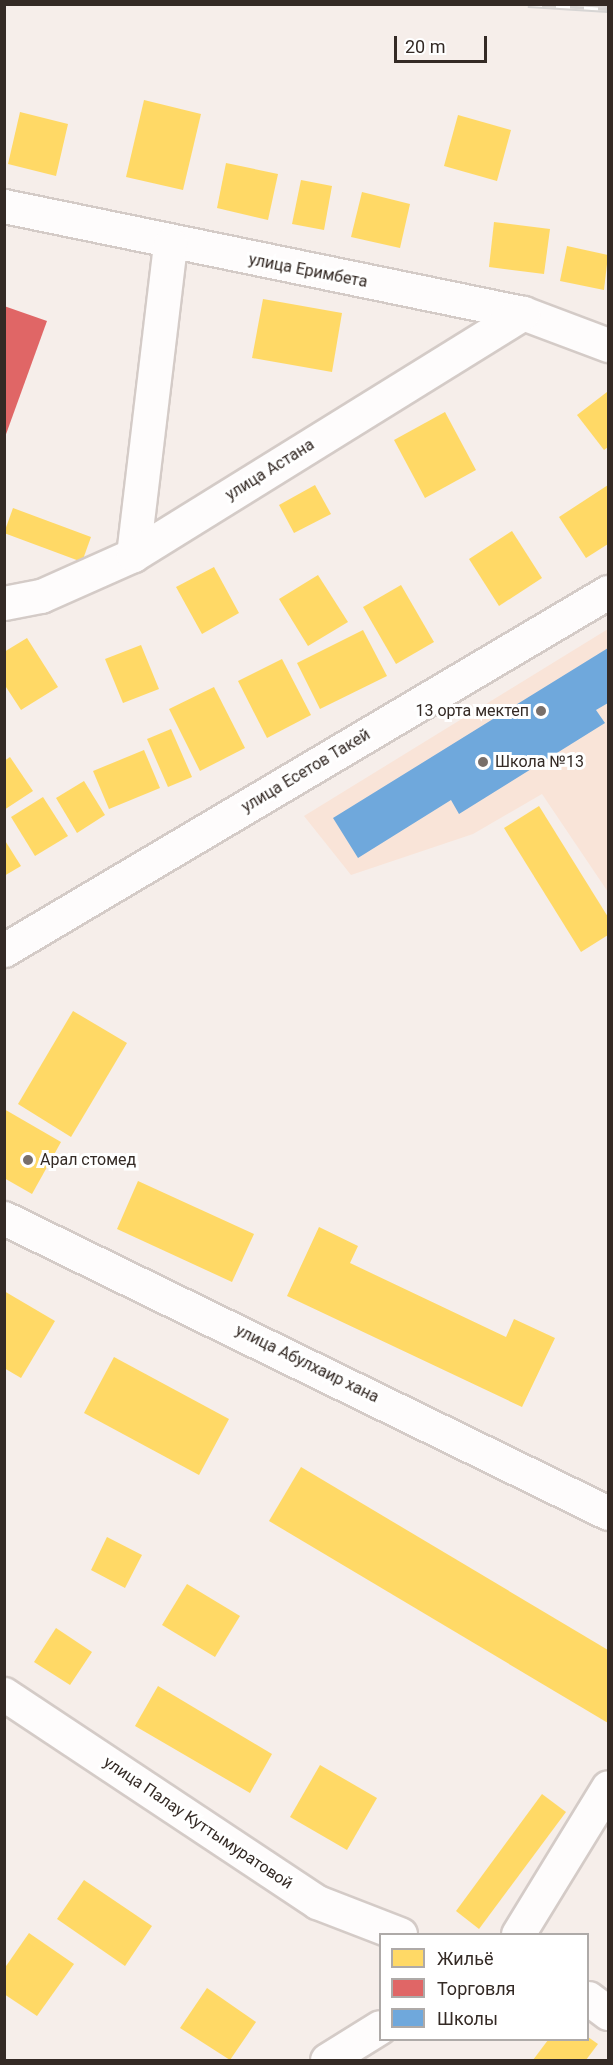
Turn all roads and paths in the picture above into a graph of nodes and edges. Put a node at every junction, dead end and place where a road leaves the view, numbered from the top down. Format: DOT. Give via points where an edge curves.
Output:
graph roads {
  1 [pos="4,206"];
  2 [pos="170,244"];
  3 [pos="523,313"];
  4 [pos="607,342"];
  5 [pos="133,555"];
  6 [pos="609,592"];
  7 [pos="4,603"];
  8 [pos="4,950"];
  9 [pos="4,1218"];
  10 [pos="609,1513"];
  11 [pos="4,1694"];
  12 [pos="609,1787"];
  13 [pos="395,1933"];
  14 [pos="519,1933"];
  15 [pos="589,1999"];
  16 [pos="609,2013"];
  17 [pos="379,2028"];
  18 [pos="342,2056"];
  1 -- 2 [label="street, улица Еримбета"];
  2 -- 3 [label="street, улица Еримбета"];
  2 -- 5 [label="street"];
  3 -- 4 [label="street, улица Еримбета"];
  3 -- 5 [label="street, улица Астана"];
  5 -- 7 [label="street, улица Астана" via="41,596"];
  6 -- 8 [label="street, улица Есетов Такей"];
  9 -- 10 [label="street, улица Абулхаир хана"];
  11 -- 13 [label="street, улица Палау Куттымуратовой" via="317,1902"];
  12 -- 14 [label="street"];
  15 -- 16 [label="street"];
  17 -- 18 [label="street"];
}
